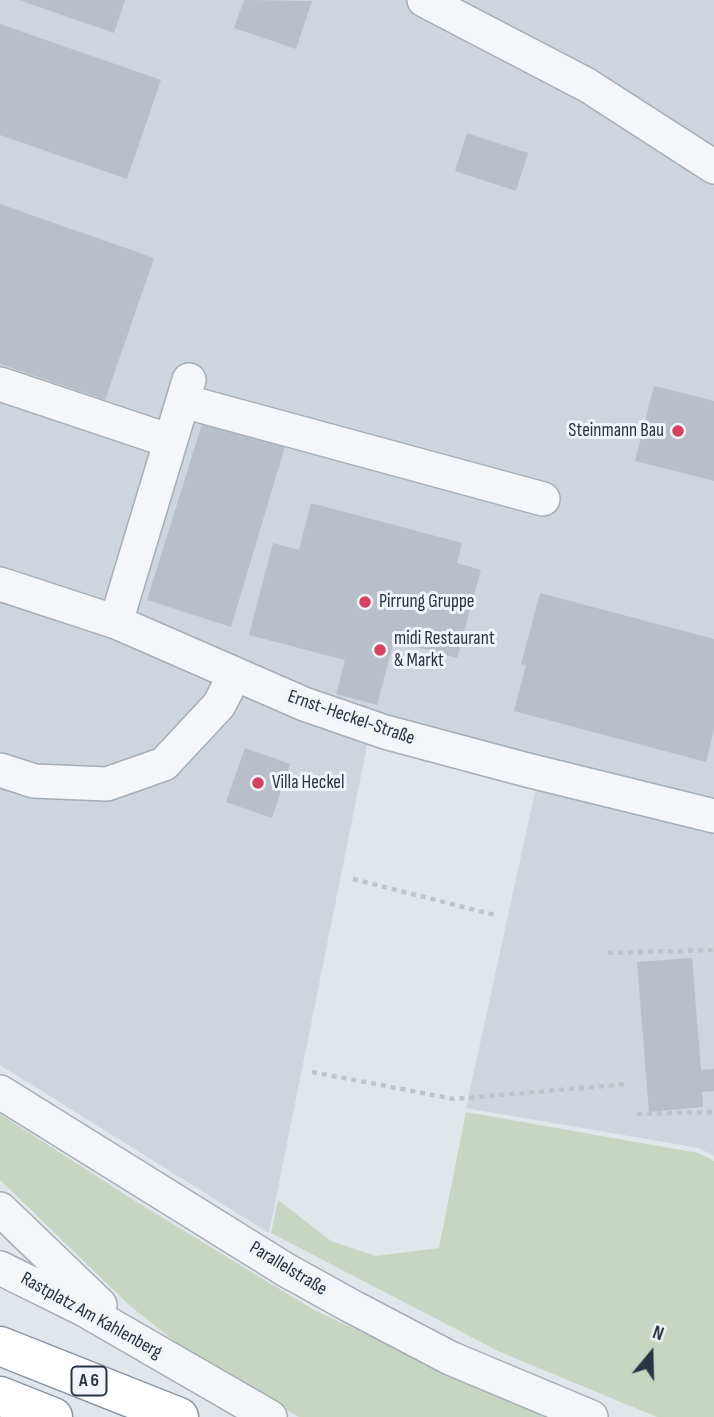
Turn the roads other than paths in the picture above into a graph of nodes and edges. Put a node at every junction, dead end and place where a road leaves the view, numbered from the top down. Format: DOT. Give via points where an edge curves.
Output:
graph roads {
  1 [pos="424,0"];
  2 [pos="714,167"];
  3 [pos="0,384"];
  4 [pos="170,441"];
  5 [pos="543,499"];
  6 [pos="0,584"];
  7 [pos="116,622"];
  8 [pos="234,674"];
  9 [pos="0,770"];
  10 [pos="714,816"];
  11 [pos="0,1092"];
  12 [pos="0,1209"];
  13 [pos="0,1268"];
  14 [pos="0,1346"];
  15 [pos="168,1359"];
  16 [pos="0,1396"];
  17 [pos="53,1417"];
  18 [pos="178,1417"];
  19 [pos="270,1417"];
  20 [pos="591,1417"];
  1 -- 2 [label="street" via="587,85"];
  3 -- 4 [label="street"];
  4 -- 5 [label="street" via="186,390"];
  4 -- 7 [label="street"];
  6 -- 7 [label="street, Ernst-Heckel-Straße"];
  7 -- 8 [label="street, Ernst-Heckel-Straße"];
  8 -- 9 [label="street" via="219,705 164,764 107,784 34,780"];
  8 -- 10 [label="street, Ernst-Heckel-Straße" via="385,732"];
  11 -- 20 [label="street, Parallelstraße" via="340,1300 450,1357"];
  12 -- 15 [label="street, Rastplatz Am Kahlenberg" via="81,1289"];
  13 -- 15 [label="street, Rastplatz Am Kahlenberg"];
  14 -- 18 [label="highway, A 6"];
  15 -- 19 [label="street"];
  16 -- 17 [label="highway, A 6"];
}
